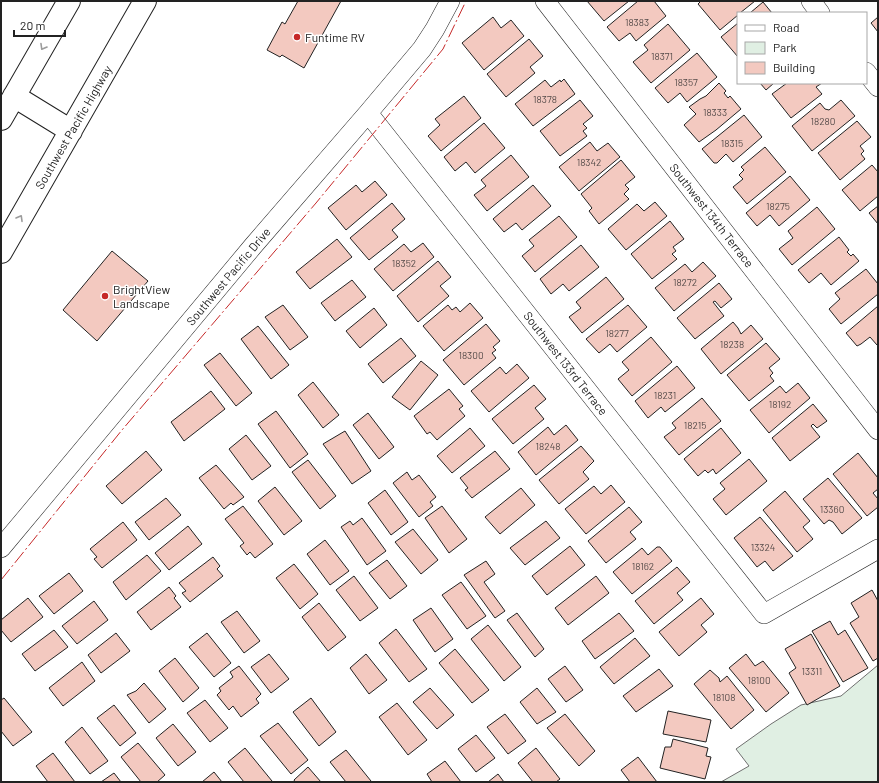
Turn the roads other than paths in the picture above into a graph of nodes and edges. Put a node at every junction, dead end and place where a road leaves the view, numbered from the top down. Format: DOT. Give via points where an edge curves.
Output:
graph roads {
  1 [pos="69,1"];
  2 [pos="145,1"];
  3 [pos="450,1"];
  4 [pos="545,1"];
  5 [pos="811,1"];
  6 [pos="819,12"];
  7 [pos="867,73"];
  8 [pos="878,87"];
  9 [pos="14,96"];
  10 [pos="368,113"];
  11 [pos="1,119"];
  12 [pos="71,130"];
  13 [pos="1,252"];
  14 [pos="878,430"];
  15 [pos="1,548"];
  16 [pos="878,549"];
  1 -- 9 [label="highway, one-way"];
  2 -- 12 [label="highway, Southwest Pacific Highway"];
  3 -- 10 [label="street, Southwest Pacific Drive" via="422,49"];
  4 -- 14 [label="street, Southwest 134th Terrace"];
  5 -- 6 [label="street"];
  7 -- 8 [label="street"];
  9 -- 11 [label="highway"];
  9 -- 12 [label="highway"];
  10 -- 15 [label="street, Southwest Pacific Drive" via="253,246"];
  10 -- 16 [label="street, Southwest 133rd Terrace" via="764,614"];
  13 -- 12 [label="highway, Southwest Pacific Highway, one-way"];
}
